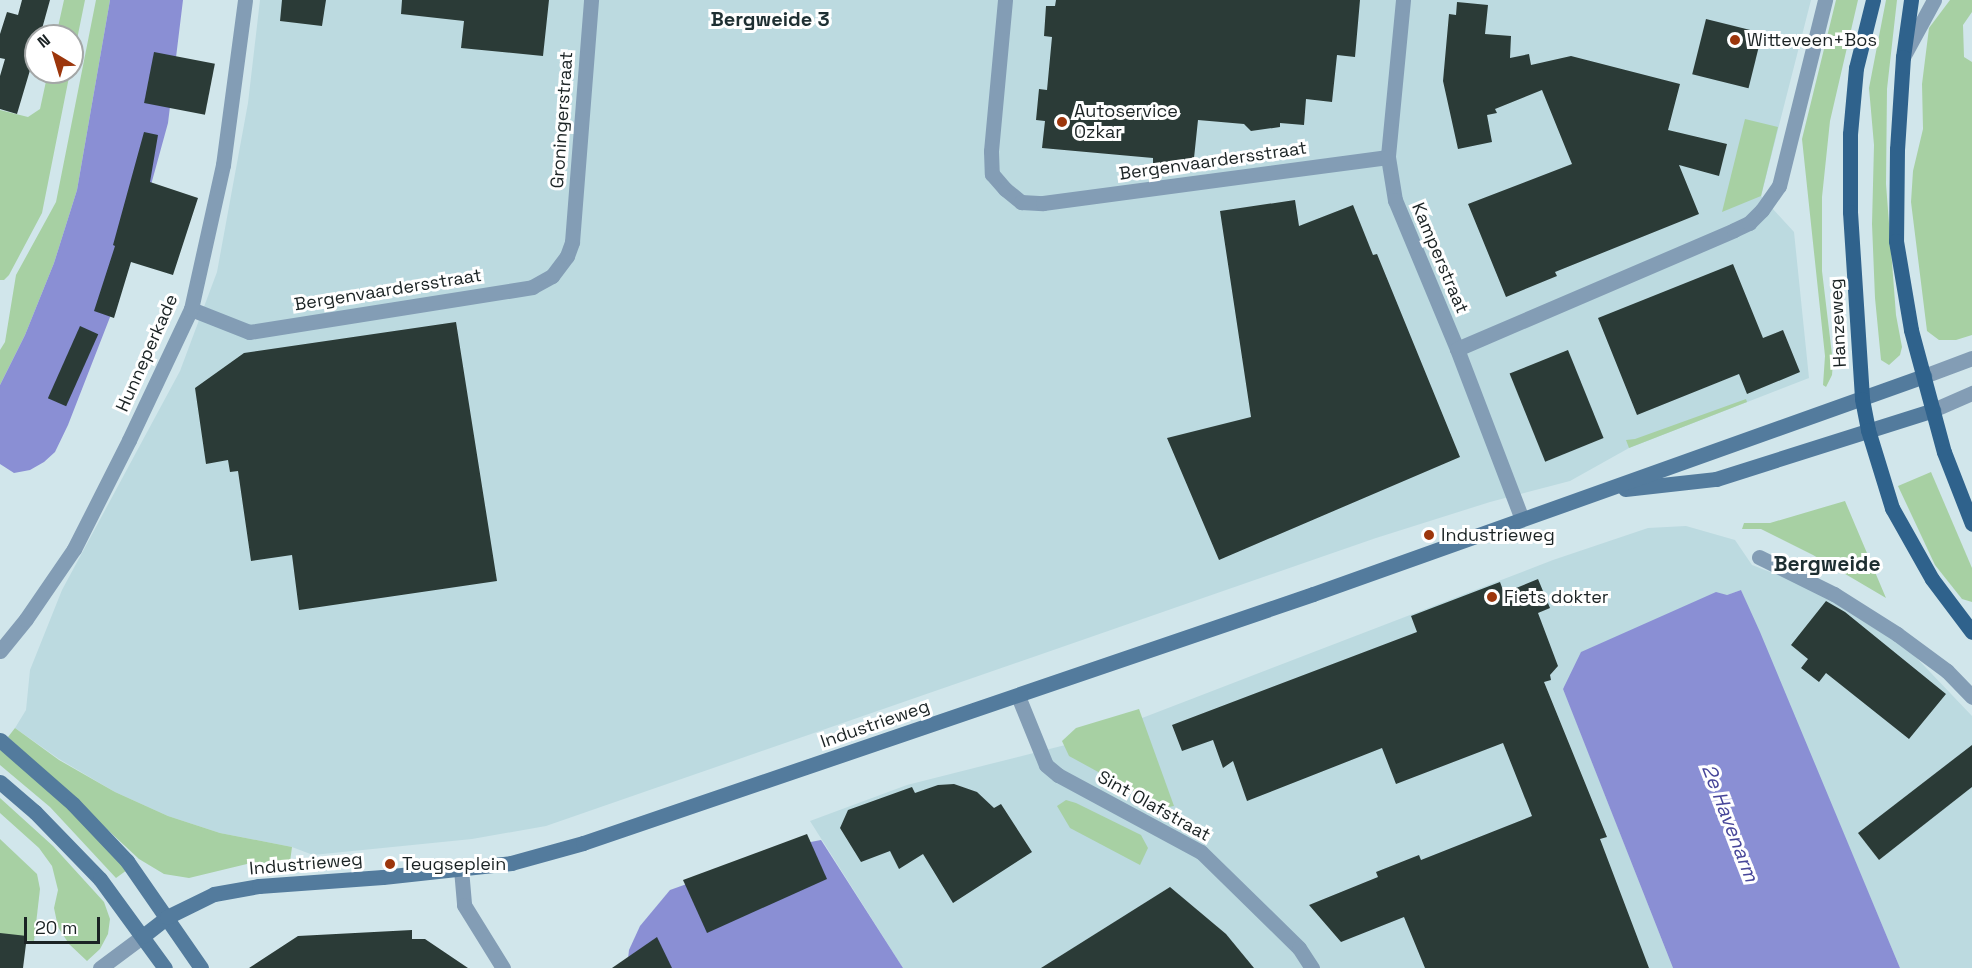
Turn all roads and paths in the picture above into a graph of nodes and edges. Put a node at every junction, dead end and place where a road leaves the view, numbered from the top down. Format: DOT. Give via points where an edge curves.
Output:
graph roads {
  1 [pos="245,0"];
  2 [pos="591,0"];
  3 [pos="1005,0"];
  4 [pos="1403,0"];
  5 [pos="1825,0"];
  6 [pos="1873,0"];
  7 [pos="1911,0"];
  8 [pos="1934,0"];
  9 [pos="1903,57"];
  10 [pos="1388,157"];
  11 [pos="572,242"];
  12 [pos="191,309"];
  13 [pos="1457,349"];
  14 [pos="1972,358"];
  15 [pos="1924,376"];
  16 [pos="1972,393"];
  17 [pos="1862,399"];
  18 [pos="1933,410"];
  19 [pos="1868,430"];
  20 [pos="1610,490"];
  21 [pos="1522,519"];
  22 [pos="1972,524"];
  23 [pos="1760,557"];
  24 [pos="1969,623"];
  25 [pos="0,651"];
  26 [pos="1018,696"];
  27 [pos="1972,697"];
  28 [pos="0,740"];
  29 [pos="0,782"];
  30 [pos="461,869"];
  31 [pos="167,917"];
  32 [pos="143,936"];
  33 [pos="100,968"];
  34 [pos="165,968"];
  35 [pos="201,968"];
  36 [pos="503,968"];
  37 [pos="1312,968"];
  1 -- 12 [label="street, Hunneperkade" via="223,165"];
  2 -- 11 [label="street, Groningerstraat"];
  3 -- 10 [label="street, Bergenvaardersstraat" via="992,174 1021,202 1043,203"];
  4 -- 10 [label="street, Kamperstraat"];
  5 -- 13 [label="street" via="1779,186 1771,201 1749,222"];
  6 -- 17 [label="main road, Hanzeweg" via="1856,68 1850,134 1850,212"];
  7 -- 9 [label="main road"];
  8 -- 9 [label="street"];
  9 -- 15 [label="main road" via="1896,240 1911,330"];
  10 -- 13 [label="street, Kamperstraat" via="1395,200"];
  11 -- 12 [label="street, Bergenvaardersstraat" via="552,276 532,287 249,332"];
  12 -- 25 [label="street, Hunneperkade" via="74,549"];
  13 -- 21 [label="street, Kamperstraat"];
  14 -- 15 [label="street"];
  15 -- 17 [label="street, Industrieweg"];
  15 -- 18 [label="main road"];
  16 -- 18 [label="street"];
  17 -- 19 [label="main road, Hanzeweg"];
  17 -- 20 [label="street, Industrieweg" via="1684,460"];
  18 -- 19 [label="street, Industrieweg"];
  18 -- 22 [label="main road" via="1951,474"];
  19 -- 20 [label="street, Industrieweg" via="1716,480"];
  19 -- 24 [label="main road, Hanzeweg" via="1896,516 1932,579"];
  20 -- 21 [label="street, Industrieweg"];
  21 -- 26 [label="street, Industrieweg"];
  23 -- 27 [label="street" via="1834,594 1922,650"];
  26 -- 30 [label="street, Industrieweg" via="548,854"];
  26 -- 37 [label="street, Sint Olafstraat" via="1046,765 1201,852 1299,948"];
  28 -- 31 [label="street" via="107,840 141,878"];
  29 -- 32 [label="street" via="67,844"];
  30 -- 31 [label="street, Industrieweg" via="259,886 213,894"];
  30 -- 36 [label="street" via="464,905"];
  31 -- 32 [label="street, Industrieweg"];
  31 -- 35 [label="street"];
  32 -- 33 [label="street"];
  32 -- 34 [label="street"];
}
